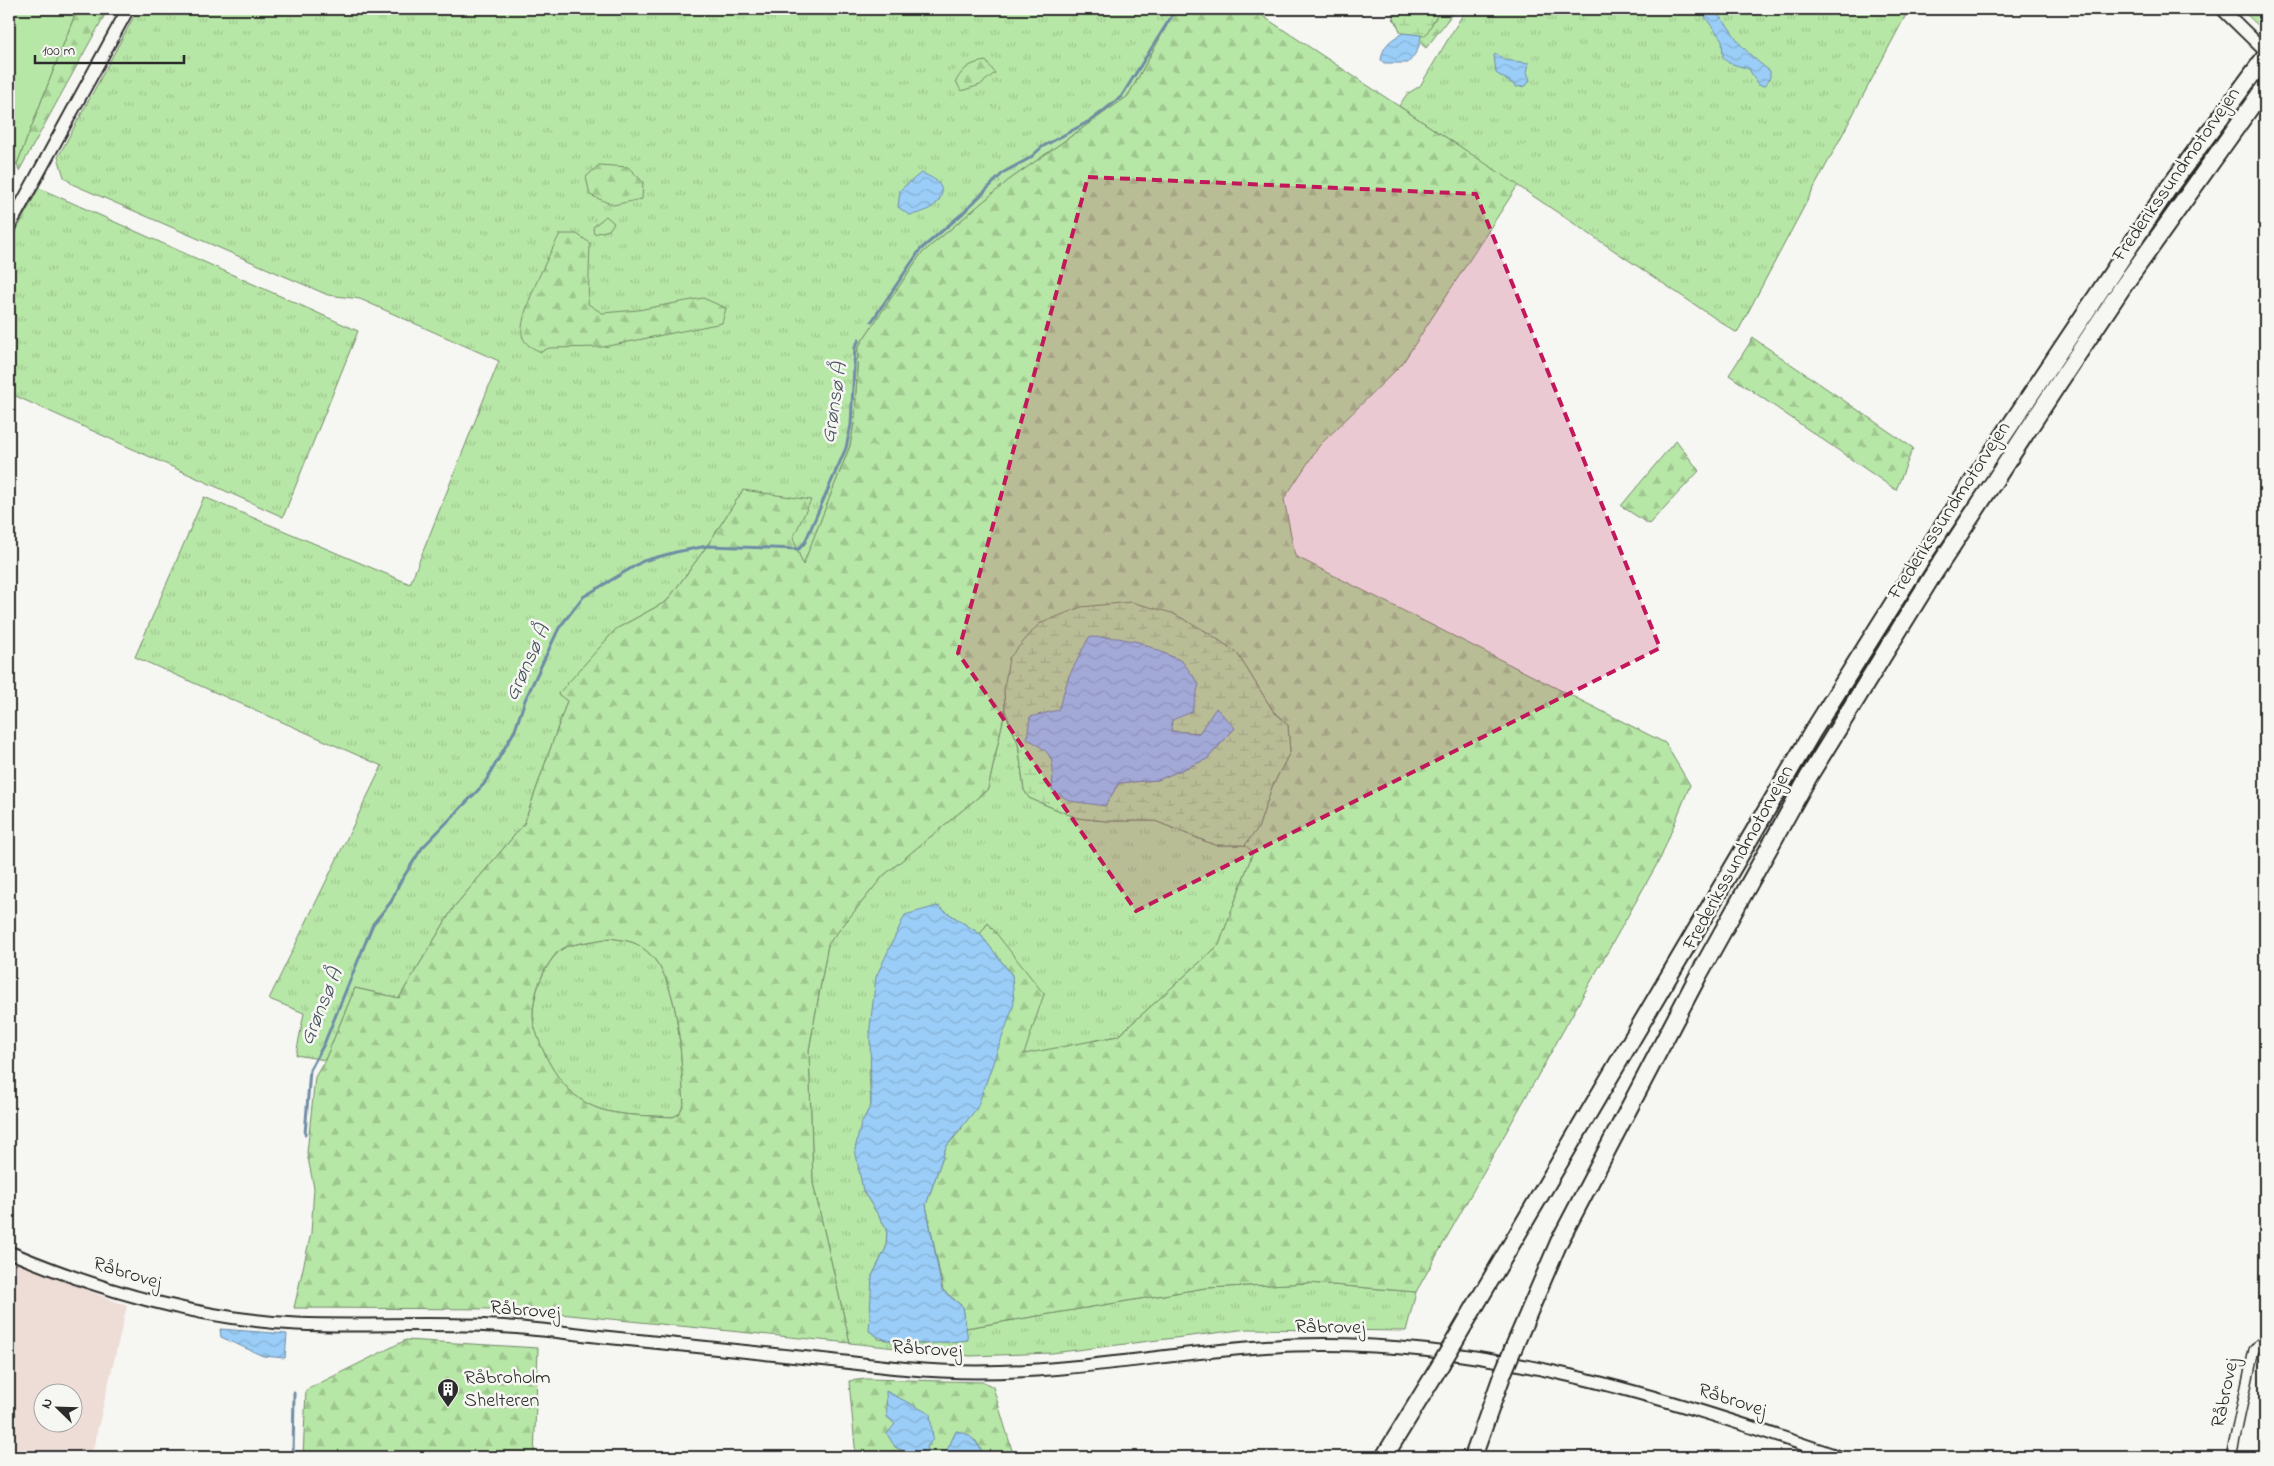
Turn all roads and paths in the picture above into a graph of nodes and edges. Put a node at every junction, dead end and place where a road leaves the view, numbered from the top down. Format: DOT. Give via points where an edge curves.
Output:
graph roads {
  1 [pos="128,9"];
  2 [pos="2222,9"];
  3 [pos="2265,51"];
  4 [pos="2265,57"];
  5 [pos="2265,87"];
  6 [pos="9,227"];
  7 [pos="9,1252"];
  8 [pos="2265,1344"];
  9 [pos="1384,1457"];
  10 [pos="1473,1457"];
  11 [pos="1840,1457"];
  12 [pos="2231,1457"];
  1 -- 6 [label="street"];
  2 -- 3 [label="street"];
  4 -- 9 [label="highway, Frederikssundmotorvejen, bridge" via="2170,186 1953,510 1813,730"];
  5 -- 10 [label="highway, Frederikssundmotorvejen, bridge" via="2124,285 1931,578 1809,776 1698,976 1559,1242 1503,1373"];
  7 -- 11 [label="street, Råbrovej" via="133,1298 236,1318 298,1324 492,1326 890,1367 974,1372 1057,1370 1295,1345 1376,1347 1431,1353 1522,1365 1642,1393"];
  8 -- 12 [label="street, Råbrovej" via="2259,1344 2254,1350"];
}
